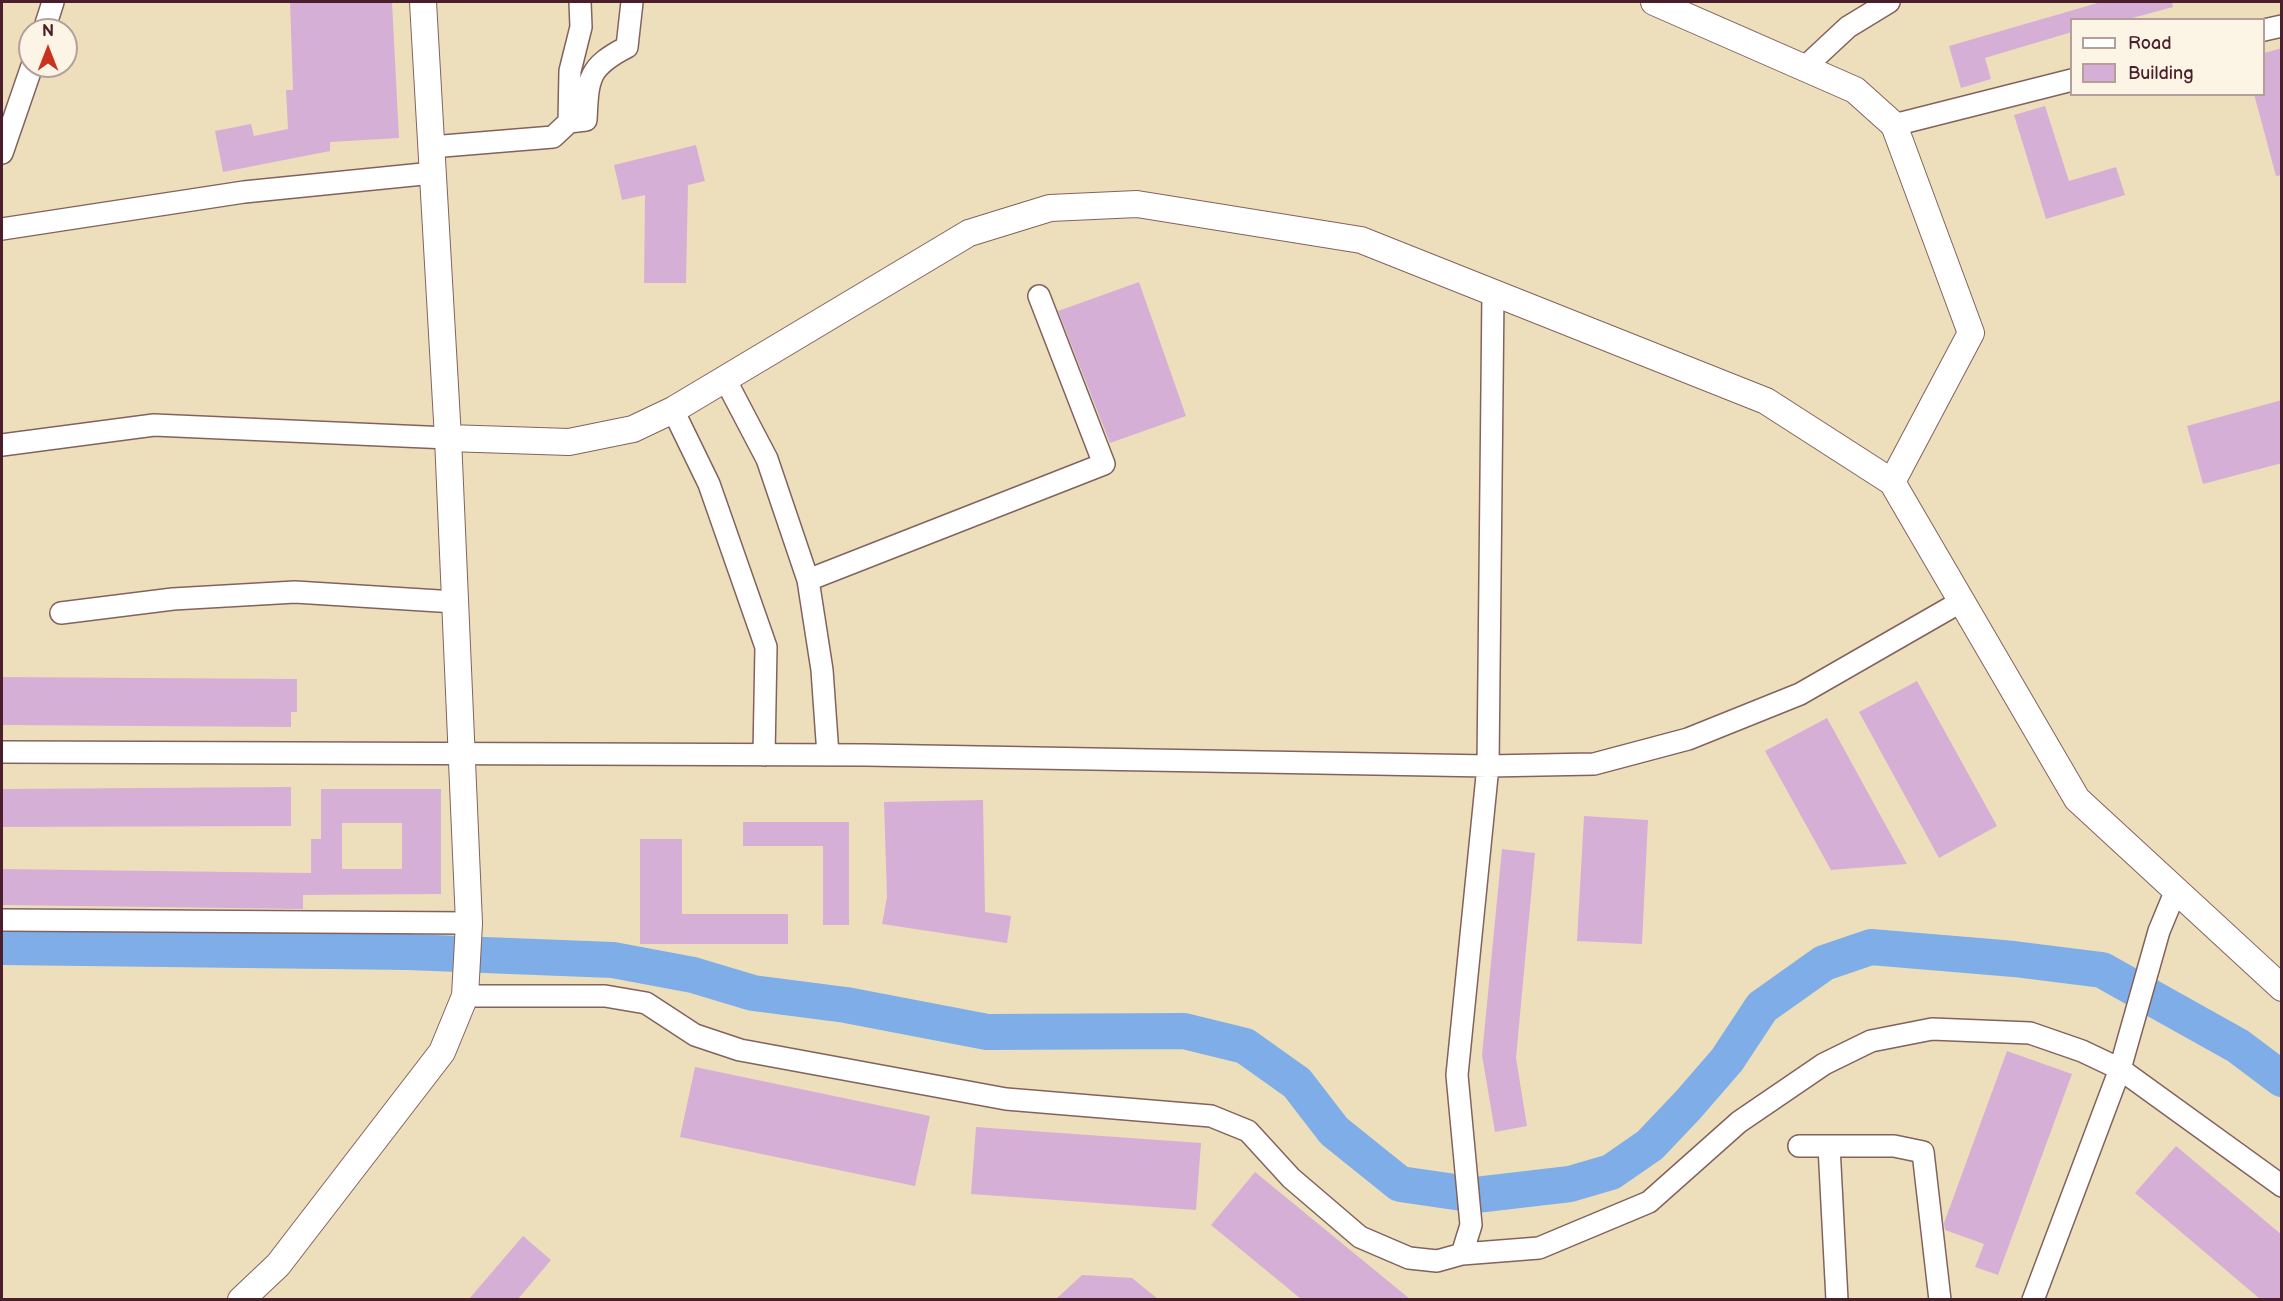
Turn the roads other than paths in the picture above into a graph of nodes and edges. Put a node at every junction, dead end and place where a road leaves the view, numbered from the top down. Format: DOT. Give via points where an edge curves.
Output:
graph roads {
  1 [pos="53,2"];
  2 [pos="423,2"];
  3 [pos="580,2"];
  4 [pos="632,2"];
  5 [pos="1654,2"];
  6 [pos="1889,2"];
  7 [pos="48,18"];
  8 [pos="2282,26"];
  9 [pos="2265,30"];
  10 [pos="1804,68"];
  11 [pos="28,78"];
  12 [pos="2070,81"];
  13 [pos="569,122"];
  14 [pos="1894,125"];
  15 [pos="431,147"];
  16 [pos="2,153"];
  17 [pos="433,173"];
  18 [pos="2,229"];
  19 [pos="1493,292"];
  20 [pos="1039,296"];
  21 [pos="725,379"];
  22 [pos="673,410"];
  23 [pos="448,438"];
  24 [pos="2,445"];
  25 [pos="1892,482"];
  26 [pos="808,580"];
  27 [pos="1962,601"];
  28 [pos="455,602"];
  29 [pos="61,613"];
  30 [pos="2,752"];
  31 [pos="461,755"];
  32 [pos="764,755"];
  33 [pos="828,755"];
  34 [pos="1488,766"];
  35 [pos="2176,890"];
  36 [pos="2,920"];
  37 [pos="469,929"];
  38 [pos="466,983"];
  39 [pos="2282,988"];
  40 [pos="2120,1069"];
  41 [pos="1799,1146"];
  42 [pos="1829,1146"];
  43 [pos="2282,1186"];
  44 [pos="1462,1254"];
  45 [pos="241,1299"];
  46 [pos="1837,1299"];
  47 [pos="1940,1299"];
  48 [pos="2033,1299"];
  1 -- 7 [label="street"];
  2 -- 15 [label="main road"];
  3 -- 13 [label="street" via="581,27 570,71"];
  4 -- 13 [label="street" via="627,48 605,59 588,82 586,120"];
  5 -- 10 [label="main road"];
  6 -- 10 [label="street" via="1848,27"];
  8 -- 9 [label="street"];
  10 -- 14 [label="main road" via="1855,90"];
  11 -- 16 [label="street"];
  12 -- 14 [label="street"];
  13 -- 15 [label="street" via="553,137"];
  14 -- 25 [label="main road" via="1971,333"];
  15 -- 17 [label="main road"];
  17 -- 18 [label="street" via="244,192"];
  17 -- 23 [label="main road"];
  19 -- 21 [label="main road" via="1361,240 1137,204 1050,208 969,234"];
  19 -- 25 [label="main road" via="1766,401"];
  19 -- 34 [label="street"];
  20 -- 26 [label="street" via="1104,464"];
  21 -- 22 [label="main road"];
  21 -- 26 [label="street" via="767,459"];
  22 -- 23 [label="main road" via="633,429 569,442"];
  22 -- 32 [label="street" via="709,484 766,647"];
  23 -- 24 [label="street" via="154,425"];
  23 -- 28 [label="main road"];
  25 -- 27 [label="main road"];
  26 -- 33 [label="street" via="822,670"];
  27 -- 34 [label="street" via="1800,694 1688,739 1594,764"];
  27 -- 35 [label="main road" via="2077,799"];
  28 -- 29 [label="street" via="295,592 174,599"];
  28 -- 31 [label="main road"];
  30 -- 31 [label="street"];
  31 -- 32 [label="street"];
  31 -- 37 [label="main road"];
  32 -- 33 [label="street"];
  33 -- 34 [label="street"];
  34 -- 44 [label="street" via="1457,1075 1471,1224"];
  35 -- 39 [label="main road"];
  35 -- 40 [label="street" via="2159,931"];
  36 -- 37 [label="street"];
  37 -- 38 [label="main road"];
  38 -- 44 [label="street" via="646,1003 695,1035 740,1050 1006,1099 1211,1116 1248,1131 1291,1178 1360,1237 1409,1258 1437,1261"];
  38 -- 45 [label="main road" via="442,1052 278,1265"];
  40 -- 43 [label="street"];
  40 -- 44 [label="street" via="2030,1033 1932,1029 1871,1041 1824,1064 1739,1122 1650,1202 1539,1248"];
  40 -- 48 [label="street"];
  41 -- 42 [label="street"];
  42 -- 46 [label="street"];
  42 -- 47 [label="street" via="1894,1146 1923,1152"];
}
